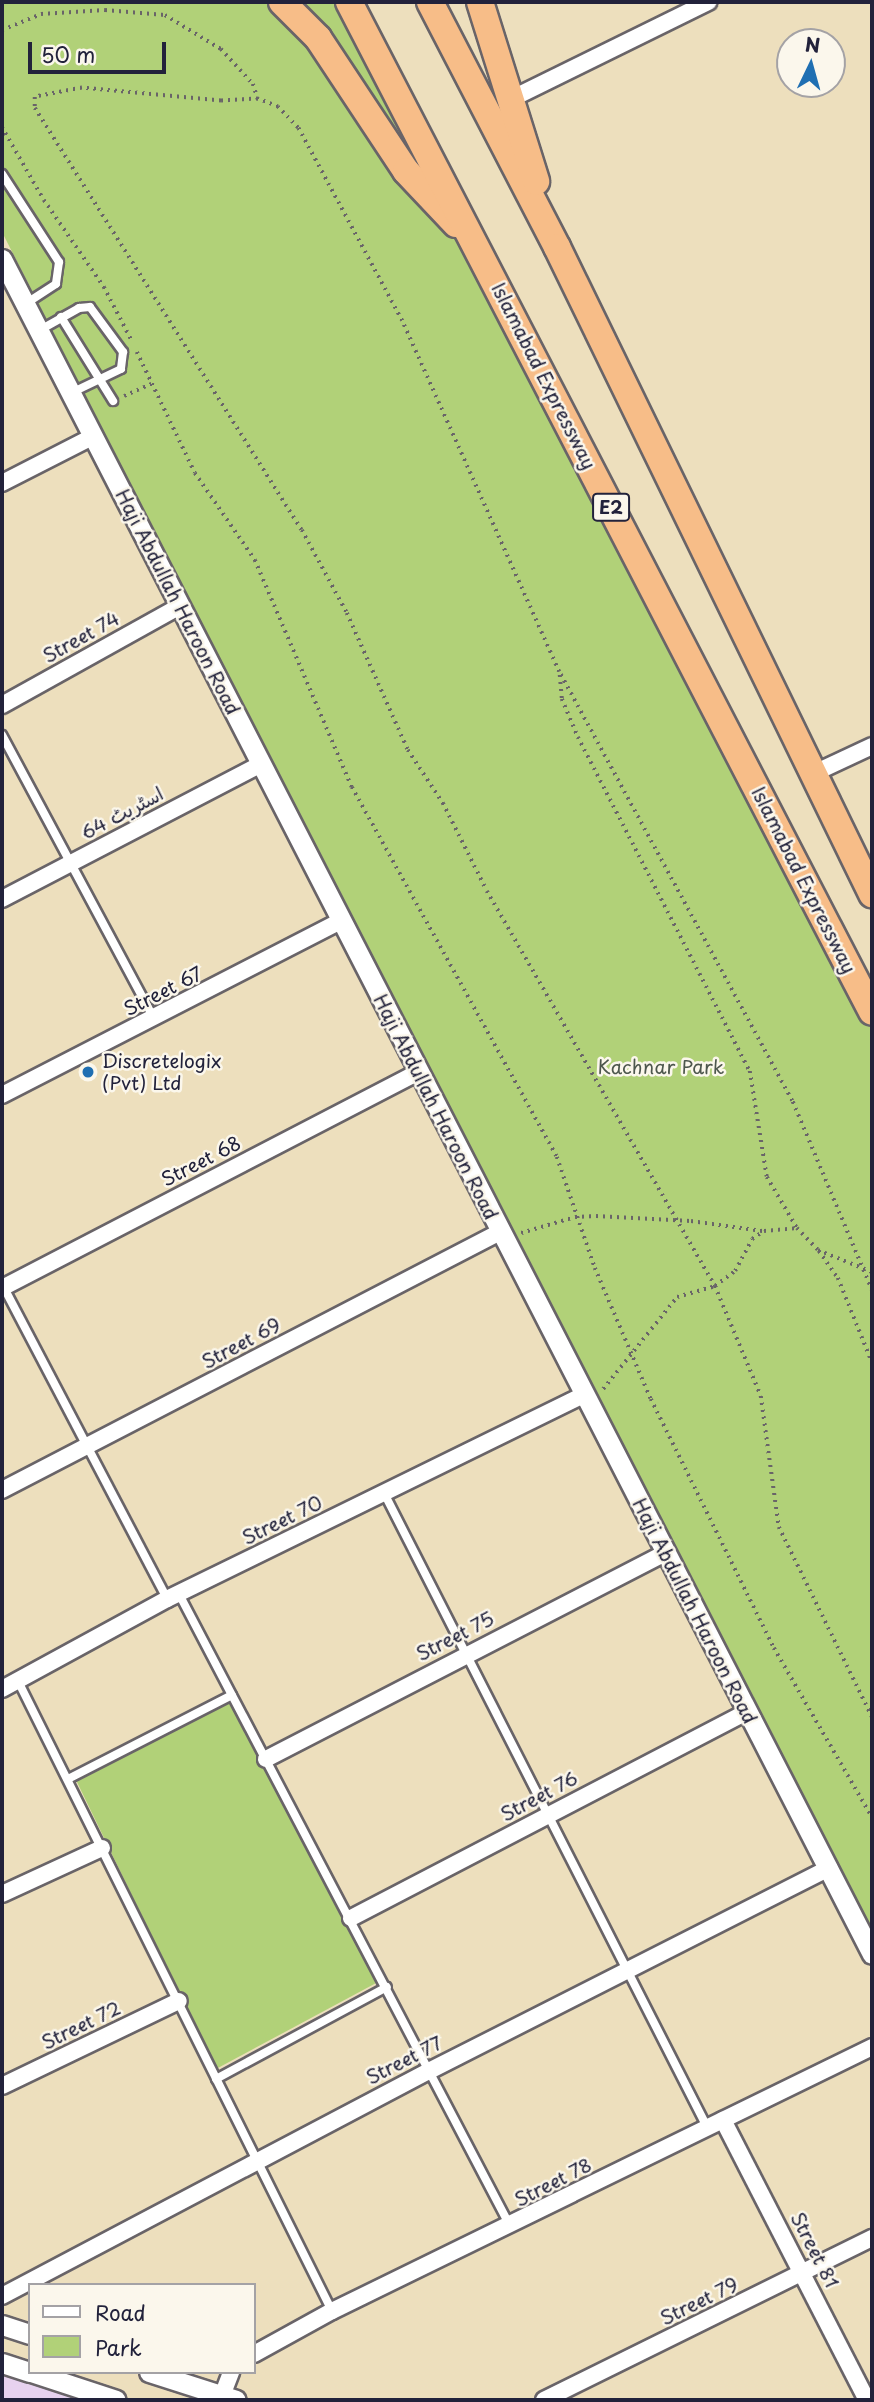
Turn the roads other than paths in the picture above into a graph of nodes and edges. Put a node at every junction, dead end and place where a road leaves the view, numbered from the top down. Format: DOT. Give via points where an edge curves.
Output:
graph roads {
  1 [pos="282,2"];
  2 [pos="349,2"];
  3 [pos="430,2"];
  4 [pos="480,2"];
  5 [pos="708,2"];
  6 [pos="511,99"];
  7 [pos="2,174"];
  8 [pos="557,247"];
  9 [pos="479,248"];
  10 [pos="2,259"];
  11 [pos="25,304"];
  12 [pos="61,317"];
  13 [pos="38,331"];
  14 [pos="100,381"];
  15 [pos="71,393"];
  16 [pos="113,401"];
  17 [pos="94,436"];
  18 [pos="2,483"];
  19 [pos="180,606"];
  20 [pos="2,705"];
  21 [pos="2,735"];
  22 [pos="872,746"];
  23 [pos="261,764"];
  24 [pos="812,774"];
  25 [pos="71,863"];
  26 [pos="872,894"];
  27 [pos="2,898"];
  28 [pos="342,920"];
  29 [pos="872,1012"];
  30 [pos="154,1020"];
  31 [pos="419,1072"];
  32 [pos="2,1095"];
  33 [pos="501,1235"];
  34 [pos="2,1286"];
  35 [pos="584,1395"];
  36 [pos="86,1448"];
  37 [pos="2,1490"];
  38 [pos="384,1493"];
  39 [pos="665,1553"];
  40 [pos="173,1597"];
  41 [pos="465,1654"];
  42 [pos="18,1681"];
  43 [pos="2,1689"];
  44 [pos="232,1695"];
  45 [pos="746,1712"];
  46 [pos="266,1759"];
  47 [pos="68,1779"];
  48 [pos="548,1815"];
  49 [pos="102,1848"];
  50 [pos="829,1868"];
  51 [pos="2,1895"];
  52 [pos="351,1918"];
  53 [pos="872,1954"];
  54 [pos="629,1971"];
  55 [pos="387,1987"];
  56 [pos="179,2001"];
  57 [pos="872,2047"];
  58 [pos="429,2071"];
  59 [pos="216,2079"];
  60 [pos="2,2086"];
  61 [pos="723,2120"];
  62 [pos="707,2127"];
  63 [pos="256,2161"];
  64 [pos="510,2227"];
  65 [pos="872,2238"];
  66 [pos="805,2273"];
  67 [pos="2,2296"];
  68 [pos="332,2311"];
  69 [pos="2,2325"];
  70 [pos="28,2333"];
  71 [pos="256,2353"];
  72 [pos="2,2363"];
  73 [pos="28,2371"];
  74 [pos="36,2374"];
  75 [pos="155,2374"];
  76 [pos="232,2374"];
  77 [pos="232,2399"];
  78 [pos="116,2400"];
  79 [pos="544,2400"];
  80 [pos="867,2400"];
  1 -- 9 [label="highway" via="318,38 406,171"];
  2 -- 9 [label="highway, Islamabad Expressway / E2"];
  3 -- 8 [label="highway"];
  4 -- 6 [label="highway"];
  5 -- 6 [label="street"];
  6 -- 8 [label="highway"];
  7 -- 11 [label="lane" via="59,262 56,285"];
  8 -- 24 [label="highway"];
  9 -- 29 [label="highway, Islamabad Expressway / E2"];
  10 -- 11 [label="street, Haji Abdullah Haroon Road"];
  11 -- 13 [label="street, Haji Abdullah Haroon Road"];
  12 -- 13 [label="lane"];
  12 -- 14 [label="lane"];
  12 -- 14 [label="lane" via="84,307 94,310 123,352 121,369"];
  13 -- 15 [label="street, Haji Abdullah Haroon Road"];
  14 -- 15 [label="lane"];
  14 -- 16 [label="lane"];
  15 -- 17 [label="street, Haji Abdullah Haroon Road"];
  17 -- 18 [label="street"];
  17 -- 19 [label="street, Haji Abdullah Haroon Road"];
  19 -- 20 [label="street, Street 74"];
  19 -- 23 [label="street, Haji Abdullah Haroon Road"];
  21 -- 25 [label="lane"];
  22 -- 24 [label="street"];
  23 -- 25 [label="street, اسٹریٹ 64"];
  23 -- 28 [label="street, Haji Abdullah Haroon Road"];
  24 -- 26 [label="highway"];
  25 -- 27 [label="street, اسٹریٹ 64"];
  25 -- 30 [label="lane"];
  28 -- 30 [label="street, Street 67"];
  28 -- 31 [label="street, Haji Abdullah Haroon Road"];
  30 -- 32 [label="street, Street 67"];
  31 -- 33 [label="street, Haji Abdullah Haroon Road"];
  31 -- 34 [label="street, Street 68"];
  33 -- 35 [label="street, Haji Abdullah Haroon Road"];
  33 -- 36 [label="street, Street 69"];
  34 -- 36 [label="lane"];
  35 -- 38 [label="street, Street 70"];
  35 -- 39 [label="street, Haji Abdullah Haroon Road"];
  36 -- 37 [label="street, Street 69"];
  36 -- 40 [label="lane"];
  38 -- 40 [label="street, Street 70"];
  38 -- 41 [label="lane"];
  39 -- 41 [label="street, Street 75"];
  39 -- 45 [label="street, Haji Abdullah Haroon Road"];
  40 -- 42 [label="street, Street 70"];
  40 -- 44 [label="lane"];
  41 -- 46 [label="street, Street 75"];
  41 -- 48 [label="lane"];
  42 -- 43 [label="street, Street 70"];
  42 -- 47 [label="lane"];
  44 -- 46 [label="lane"];
  44 -- 47 [label="lane"];
  45 -- 48 [label="street, Street 76"];
  45 -- 50 [label="street, Haji Abdullah Haroon Road"];
  46 -- 52 [label="lane"];
  47 -- 49 [label="lane"];
  48 -- 52 [label="street, Street 76"];
  48 -- 54 [label="lane"];
  49 -- 51 [label="street"];
  49 -- 56 [label="lane"];
  50 -- 53 [label="street, Haji Abdullah Haroon Road"];
  50 -- 54 [label="street, Street 77"];
  52 -- 55 [label="lane"];
  54 -- 58 [label="street, Street 77"];
  54 -- 62 [label="lane"];
  55 -- 58 [label="lane"];
  55 -- 59 [label="lane"];
  56 -- 59 [label="lane"];
  56 -- 60 [label="street, Street 72"];
  57 -- 61 [label="street, Street 78"];
  58 -- 63 [label="street, Street 77"];
  58 -- 64 [label="lane"];
  59 -- 63 [label="lane"];
  61 -- 62 [label="street, Street 78"];
  61 -- 66 [label="street, Street 81"];
  62 -- 64 [label="street, Street 78"];
  63 -- 67 [label="street, Street 77"];
  63 -- 68 [label="lane"];
  64 -- 68 [label="street, Street 78"];
  65 -- 66 [label="street, Street 79"];
  66 -- 79 [label="street, Street 79"];
  66 -- 80 [label="street, Street 81"];
  68 -- 71 [label="street, Street 78"];
  69 -- 70 [label="street"];
  72 -- 73 [label="street"];
  74 -- 78 [label="street"];
  75 -- 77 [label="street"];
  76 -- 77 [label="street"];
}
